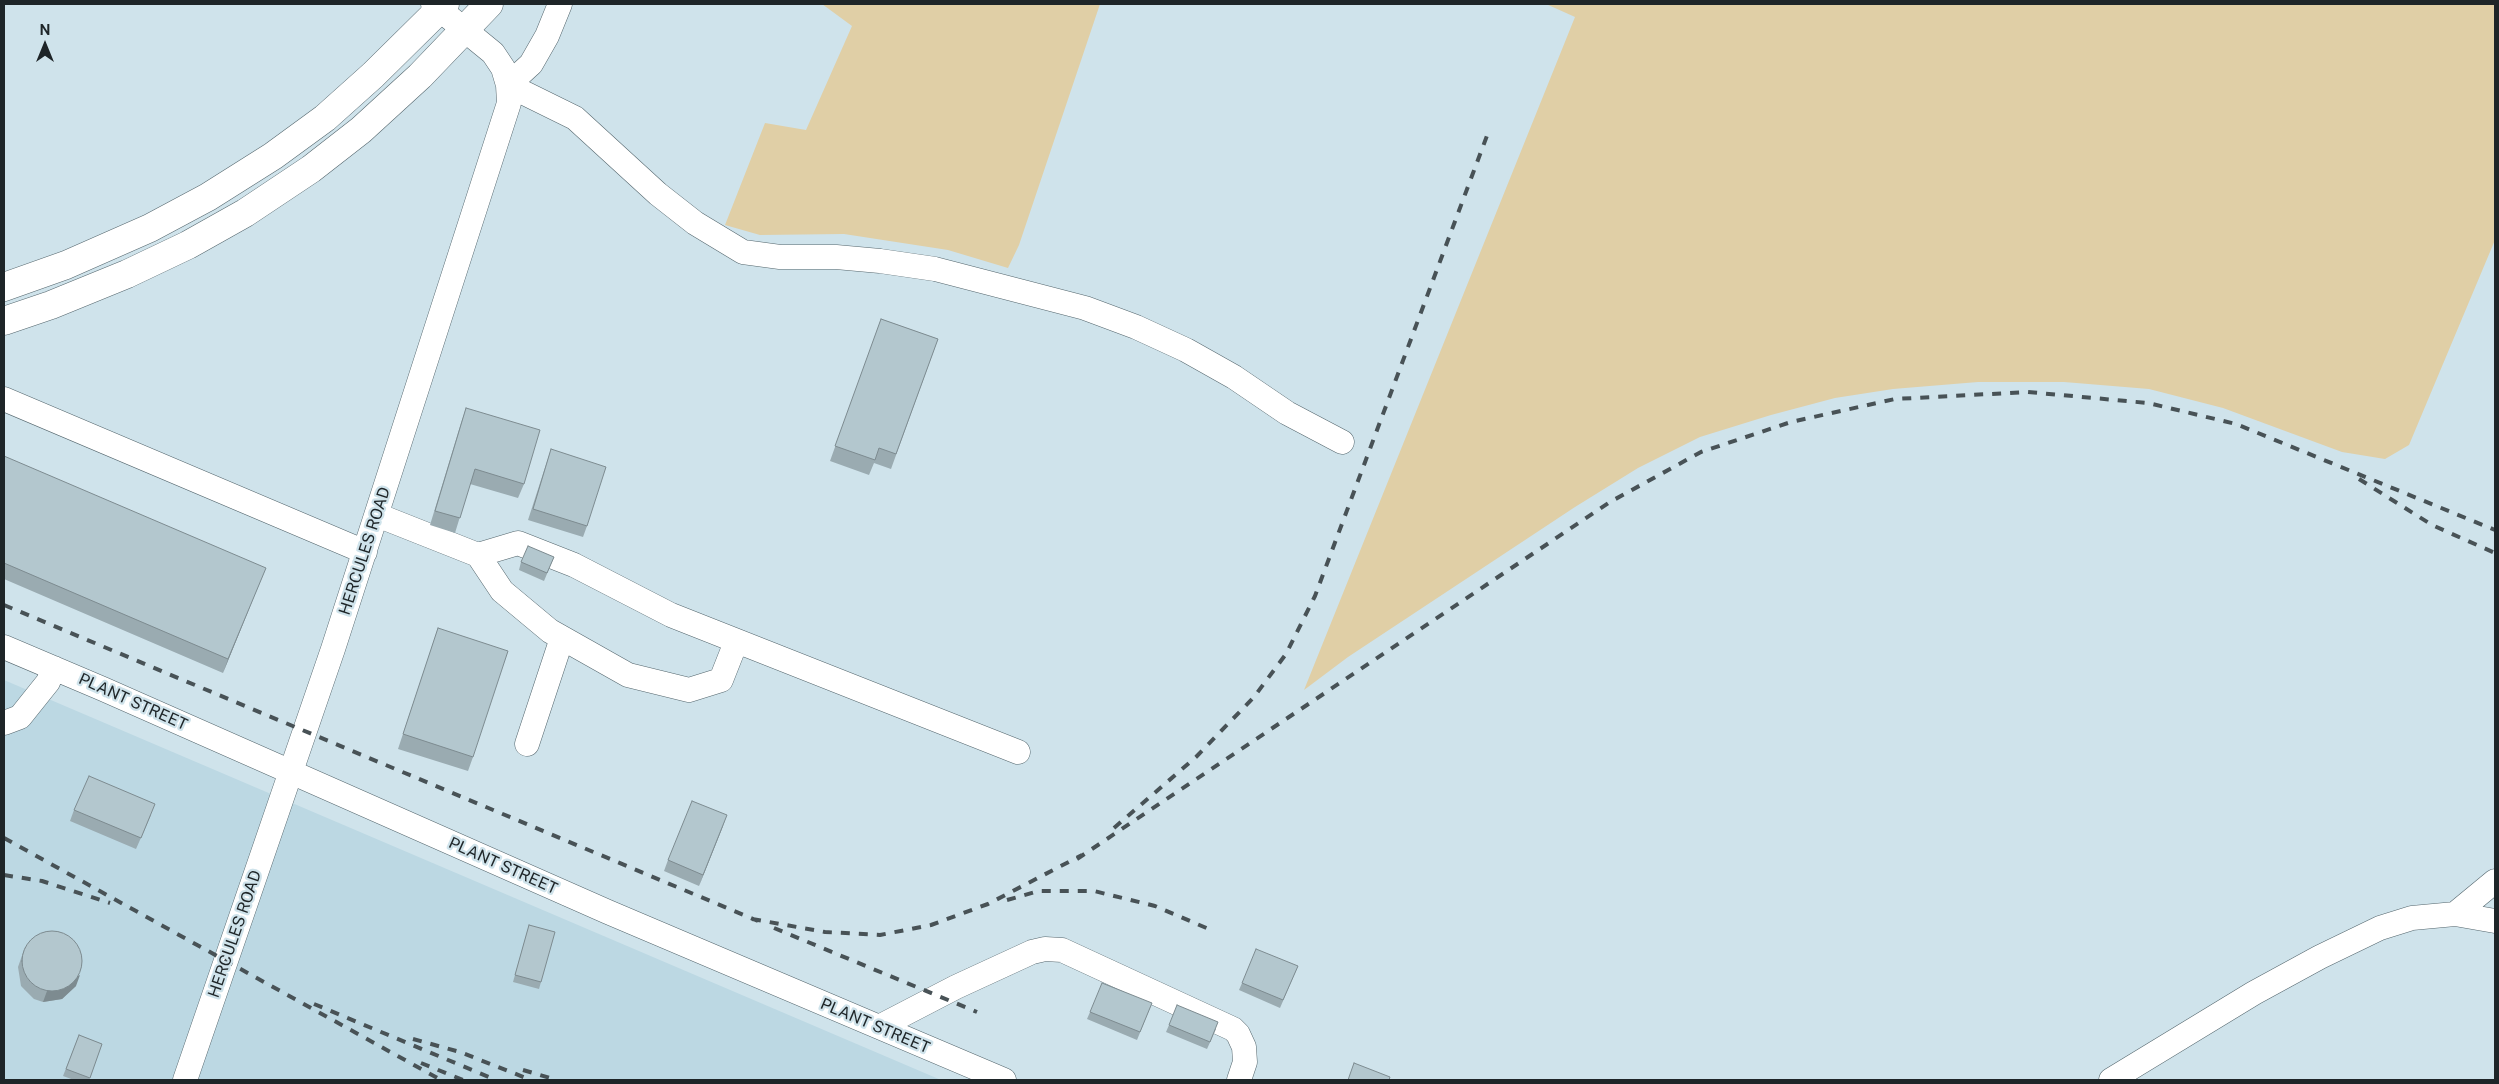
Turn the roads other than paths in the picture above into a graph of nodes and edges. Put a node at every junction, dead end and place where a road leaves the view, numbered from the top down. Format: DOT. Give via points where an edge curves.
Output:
graph roads {
  1 [pos="488,4"];
  2 [pos="560,4"];
  3 [pos="439,6"];
  4 [pos="466,30"];
  5 [pos="508,85"];
  6 [pos="4,287"];
  7 [pos="4,321"];
  8 [pos="4,399"];
  9 [pos="1342,442"];
  10 [pos="377,515"];
  11 [pos="365,552"];
  12 [pos="478,555"];
  13 [pos="562,638"];
  14 [pos="736,642"];
  15 [pos="4,647"];
  16 [pos="54,668"];
  17 [pos="4,723"];
  18 [pos="528,744"];
  19 [pos="1018,752"];
  20 [pos="290,772"];
  21 [pos="2495,881"];
  22 [pos="2455,914"];
  23 [pos="2495,920"];
  24 [pos="879,1028"];
  25 [pos="185,1080"];
  26 [pos="1004,1080"];
  27 [pos="1239,1080"];
  28 [pos="2111,1080"];
  1 -- 4 [label="highway"];
  2 -- 5 [label="street" via="531,64"];
  3 -- 4 [label="street, HERCULES ROAD"];
  3 -- 6 [label="highway" via="374,75 326,118 273,156 208,197 150,228"];
  4 -- 5 [label="street, HERCULES ROAD" via="493,53 503,68"];
  4 -- 7 [label="highway" via="361,130 311,169 245,213 127,274"];
  5 -- 9 [label="street" via="575,118 658,194 695,223 743,252 780,257 836,257 935,269 1085,308 1186,350 1234,377 1287,414"];
  5 -- 10 [label="street, HERCULES ROAD" via="509,103 504,123"];
  8 -- 11 [label="street"];
  10 -- 11 [label="street, HERCULES ROAD"];
  10 -- 12 [label="street"];
  11 -- 20 [label="street, HERCULES ROAD"];
  12 -- 13 [label="street" via="502,591"];
  12 -- 14 [label="street" via="518,543 574,565 671,615"];
  13 -- 14 [label="street" via="628,675 689,690 721,680"];
  13 -- 18 [label="street"];
  14 -- 19 [label="street"];
  15 -- 16 [label="street, PLANT STREET"];
  16 -- 17 [label="street" via="48,682 20,717"];
  16 -- 20 [label="street, PLANT STREET"];
  20 -- 24 [label="street, PLANT STREET"];
  20 -- 25 [label="street, HERCULES ROAD"];
  21 -- 22 [label="street"];
  22 -- 23 [label="street"];
  22 -- 28 [label="street" via="2412,918 2380,928 2254,993"];
  24 -- 26 [label="street, PLANT STREET"];
  24 -- 27 [label="street" via="1032,952 1062,950 1233,1029 1244,1047 1245,1062"];
}
